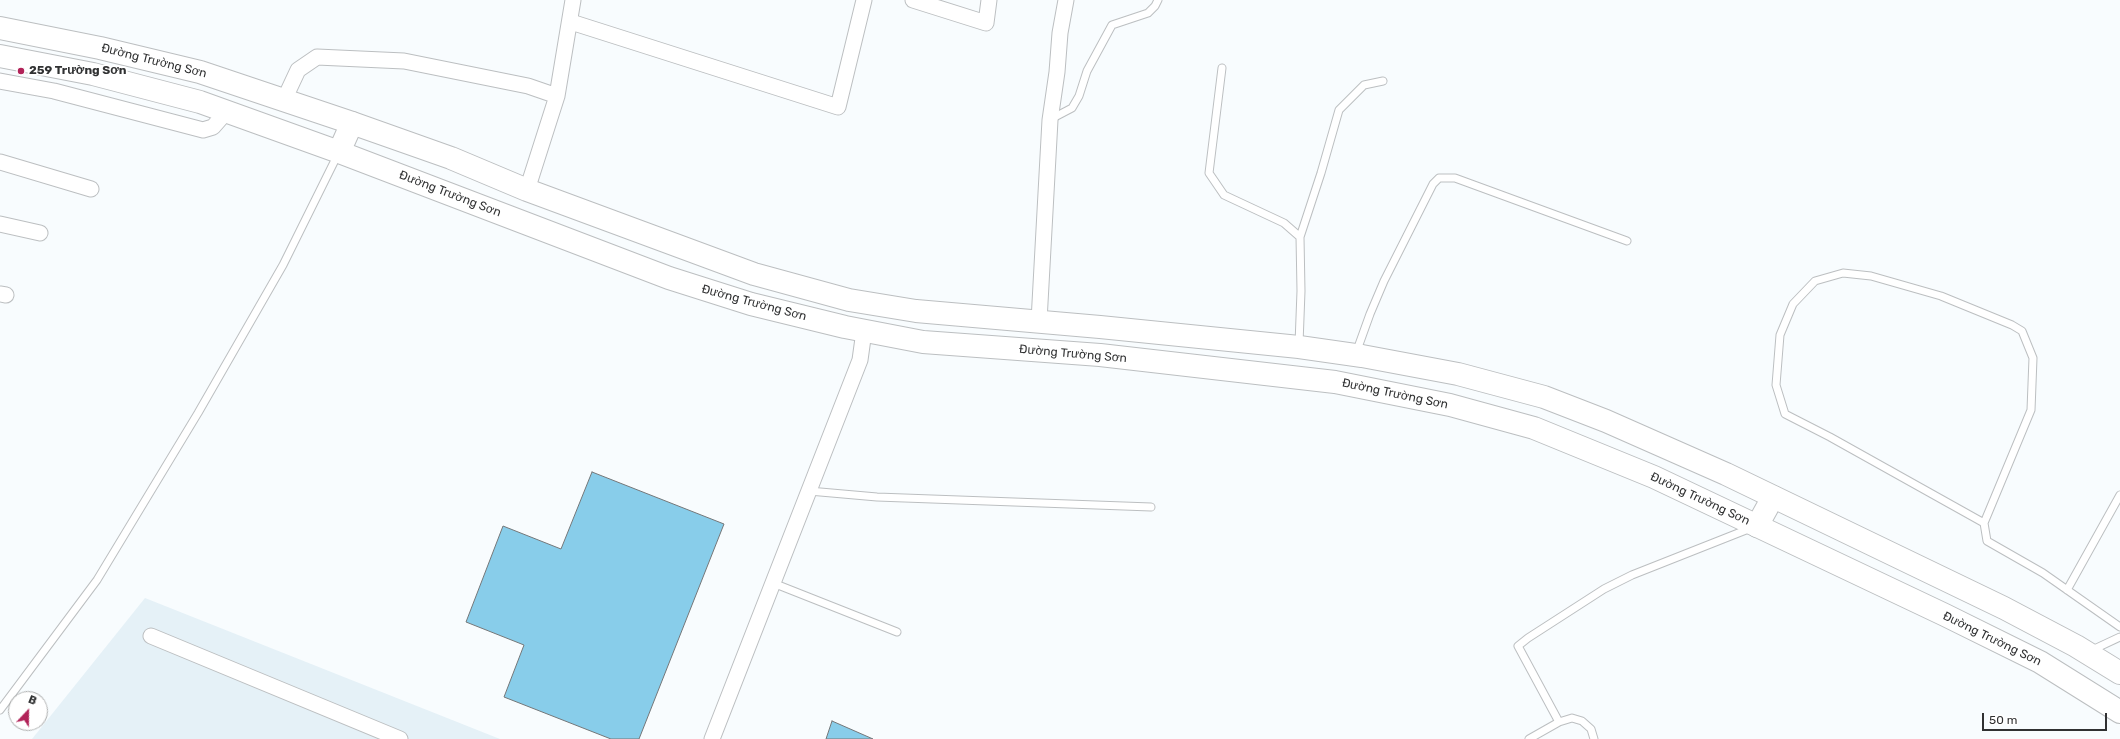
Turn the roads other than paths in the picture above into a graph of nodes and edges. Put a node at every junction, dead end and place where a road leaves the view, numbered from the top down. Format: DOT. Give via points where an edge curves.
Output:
graph roads {
  1 [pos="574,0"];
  2 [pos="864,0"];
  3 [pos="913,0"];
  4 [pos="990,0"];
  5 [pos="1066,0"];
  6 [pos="1158,0"];
  7 [pos="571,22"];
  8 [pos="0,28"];
  9 [pos="0,56"];
  10 [pos="1222,68"];
  11 [pos="0,81"];
  12 [pos="1383,81"];
  13 [pos="557,96"];
  14 [pos="284,100"];
  15 [pos="227,112"];
  16 [pos="1050,120"];
  17 [pos="352,123"];
  18 [pos="339,152"];
  19 [pos="0,162"];
  20 [pos="91,189"];
  21 [pos="528,190"];
  22 [pos="0,224"];
  23 [pos="40,233"];
  24 [pos="1300,237"];
  25 [pos="1627,241"];
  26 [pos="1039,321"];
  27 [pos="864,330"];
  28 [pos="1299,347"];
  29 [pos="1356,355"];
  30 [pos="809,491"];
  31 [pos="2120,496"];
  32 [pos="1773,497"];
  33 [pos="1151,507"];
  34 [pos="1984,523"];
  35 [pos="1757,526"];
  36 [pos="773,583"];
  37 [pos="2067,590"];
  38 [pos="2120,627"];
  39 [pos="896,632"];
  40 [pos="151,636"];
  41 [pos="2120,637"];
  42 [pos="2087,653"];
  43 [pos="2120,673"];
  44 [pos="0,710"];
  45 [pos="2120,712"];
  46 [pos="1559,722"];
  47 [pos="400,739"];
  48 [pos="712,739"];
  49 [pos="1529,739"];
  50 [pos="1594,739"];
  1 -- 7 [label="street"];
  2 -- 7 [label="street" via="838,107"];
  3 -- 4 [label="street" via="986,23"];
  5 -- 16 [label="street"];
  6 -- 16 [label="lane" via="1148,13 1112,25 1087,71 1080,96 1072,108"];
  7 -- 13 [label="street"];
  8 -- 14 [label="main road, Đường Trường Sơn" via="162,62"];
  9 -- 15 [label="main road, Đường Trường Sơn" via="100,75 200,102"];
  10 -- 24 [label="lane" via="1210,173 1224,196 1284,223"];
  11 -- 15 [label="street" via="54,91 203,130 213,127"];
  12 -- 24 [label="lane" via="1364,85 1339,110 1322,173"];
  13 -- 14 [label="street" via="528,86 404,61 317,57 298,70"];
  13 -- 21 [label="street"];
  14 -- 17 [label="main road, Đường Trường Sơn"];
  15 -- 18 [label="main road, Đường Trường Sơn"];
  16 -- 26 [label="street"];
  17 -- 18 [label="main road"];
  17 -- 21 [label="main road, Đường Trường Sơn" via="451,158"];
  18 -- 27 [label="main road, Đường Trường Sơn" via="669,278 751,304"];
  18 -- 44 [label="lane" via="283,265 198,413 97,580"];
  19 -- 20 [label="street"];
  21 -- 26 [label="main road, Đường Trường Sơn" via="754,274 849,300 916,311"];
  22 -- 23 [label="street"];
  24 -- 28 [label="lane"];
  25 -- 29 [label="lane" via="1455,178 1439,178 1433,184 1384,281"];
  26 -- 28 [label="main road, Đường Trường Sơn"];
  27 -- 30 [label="street" via="860,360"];
  27 -- 35 [label="main road, Đường Trường Sơn" via="923,342 1100,355 1335,382 1397,393 1534,428 1654,477"];
  28 -- 29 [label="main road, Đường Trường Sơn"];
  29 -- 32 [label="main road, Đường Trường Sơn" via="1458,374 1544,397 1606,420"];
  30 -- 33 [label="lane" via="876,497"];
  30 -- 36 [label="street"];
  31 -- 37 [label="lane"];
  32 -- 35 [label="main road"];
  32 -- 42 [label="main road, Đường Trường Sơn" via="2004,608"];
  34 -- 34 [label="lane" via="2031,410 2033,358 2022,331 1941,296 1871,276 1843,272 1816,281 1793,304 1780,335 1776,385 1785,414"];
  34 -- 37 [label="lane" via="1986,541 2043,573"];
  35 -- 45 [label="main road, Đường Trường Sơn" via="2040,662"];
  35 -- 46 [label="lane" via="1632,575 1598,593 1518,646"];
  36 -- 39 [label="lane"];
  36 -- 48 [label="street"];
  37 -- 38 [label="lane"];
  40 -- 47 [label="street"];
  41 -- 42 [label="lane"];
  42 -- 43 [label="main road, Đường Trường Sơn"];
  46 -- 49 [label="lane"];
  46 -- 50 [label="lane" via="1572,718 1582,721 1591,729"];
}
